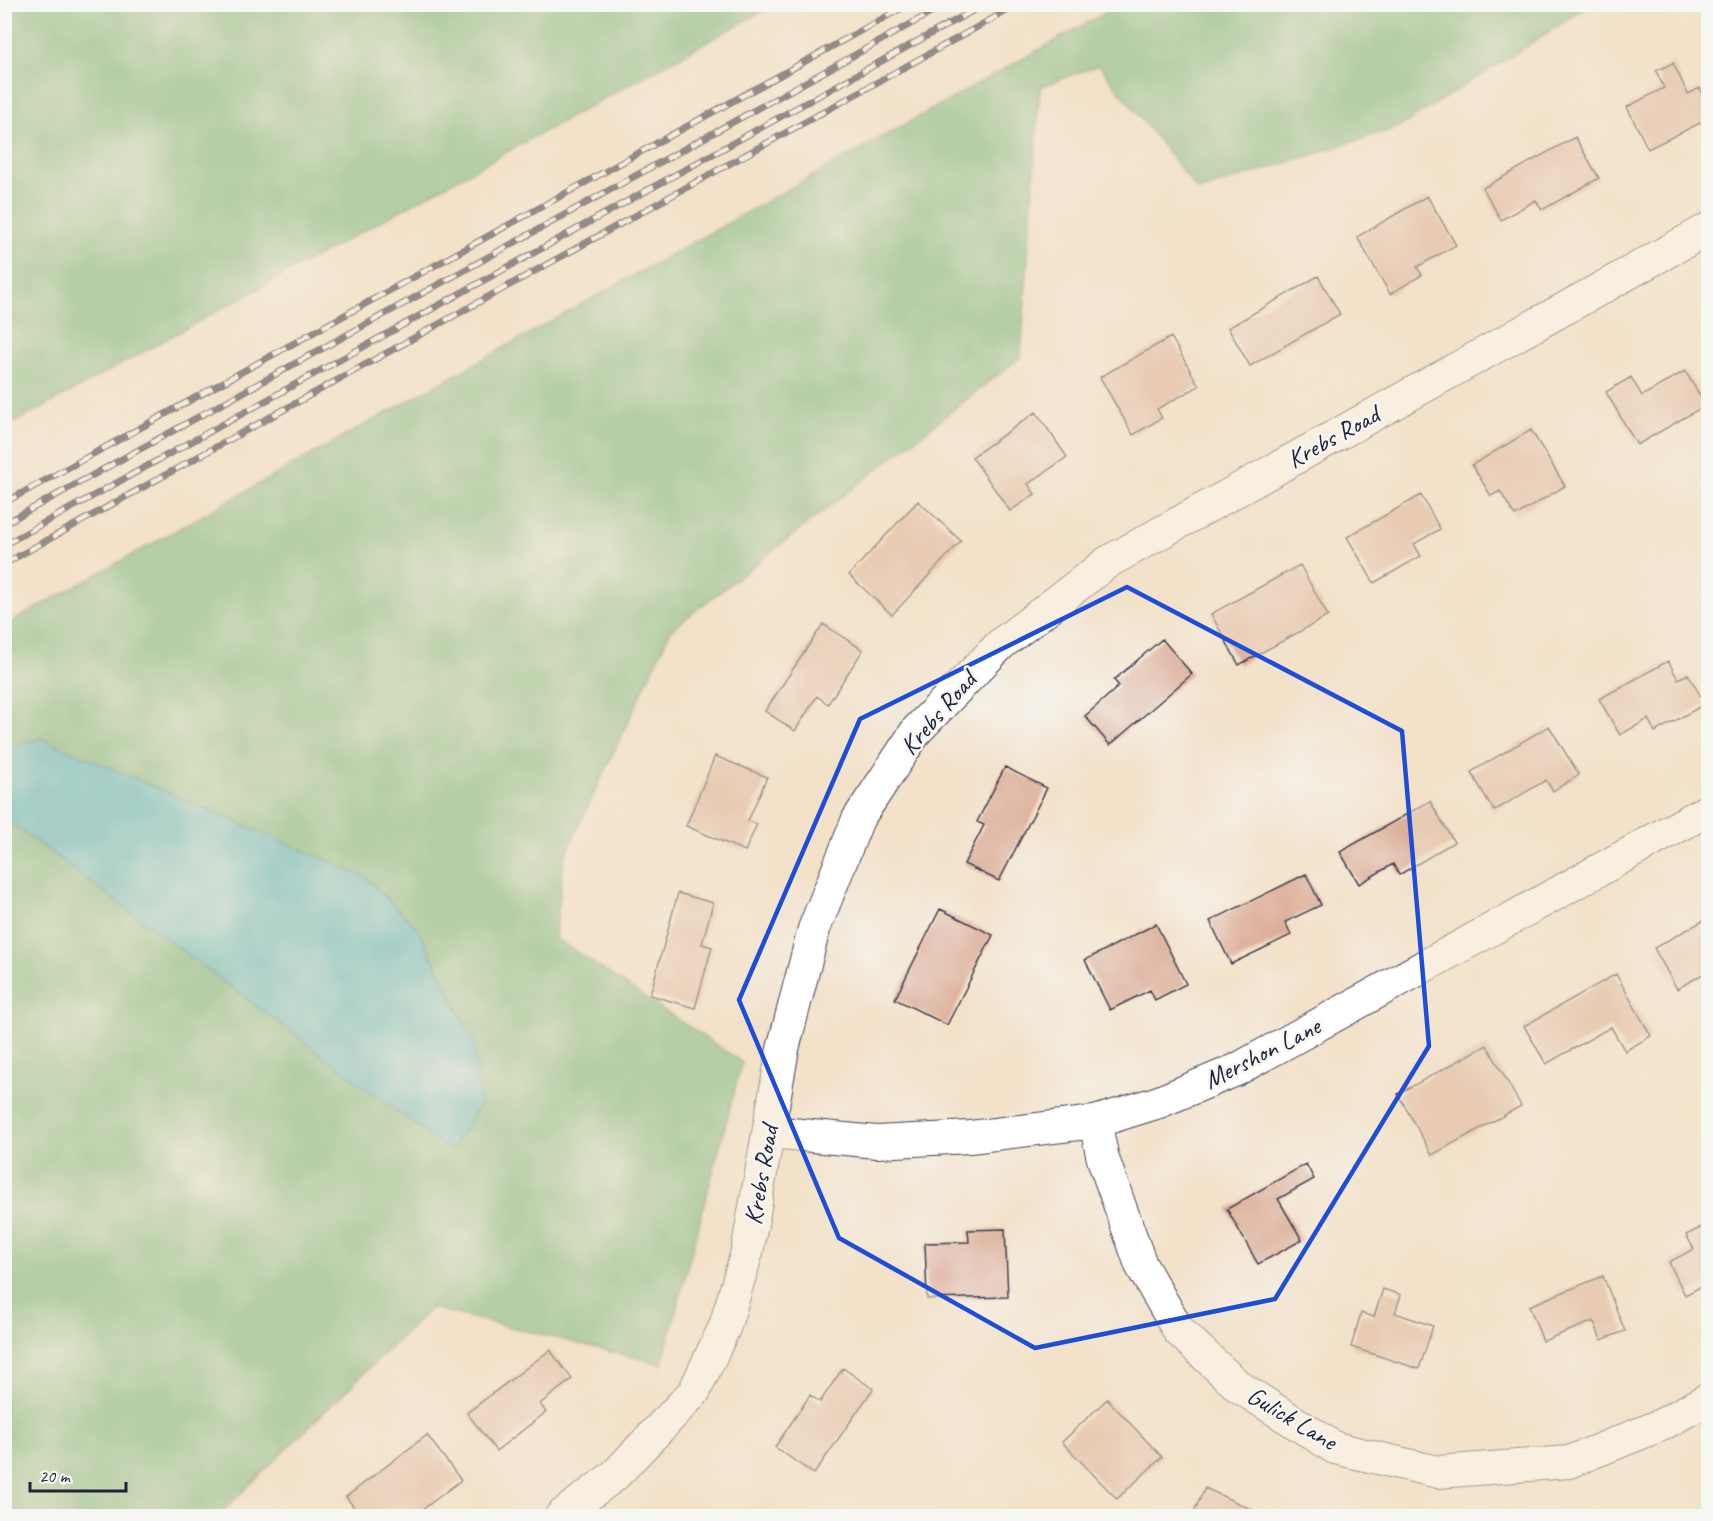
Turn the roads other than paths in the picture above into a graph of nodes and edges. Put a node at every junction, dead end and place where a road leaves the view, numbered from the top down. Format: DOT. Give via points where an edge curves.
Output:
graph roads {
  1 [pos="1708,229"];
  2 [pos="1708,810"];
  3 [pos="1095,1122"];
  4 [pos="770,1132"];
  5 [pos="1708,1399"];
  6 [pos="561,1516"];
  1 -- 4 [label="street, Krebs Road" via="1108,562 1001,644 917,730 858,819 814,929 783,1049"];
  2 -- 3 [label="street, Mershon Lane" via="1236,1070 1159,1102"];
  3 -- 4 [label="street, Mershon Lane" via="970,1137 877,1142"];
  3 -- 5 [label="street, Gulick Lane" via="1103,1159 1141,1265 1179,1331 1238,1386 1335,1448 1438,1472 1569,1462 1661,1425"];
  4 -- 6 [label="street, Krebs Road" via="747,1252 725,1326 694,1392 615,1475"];
}
